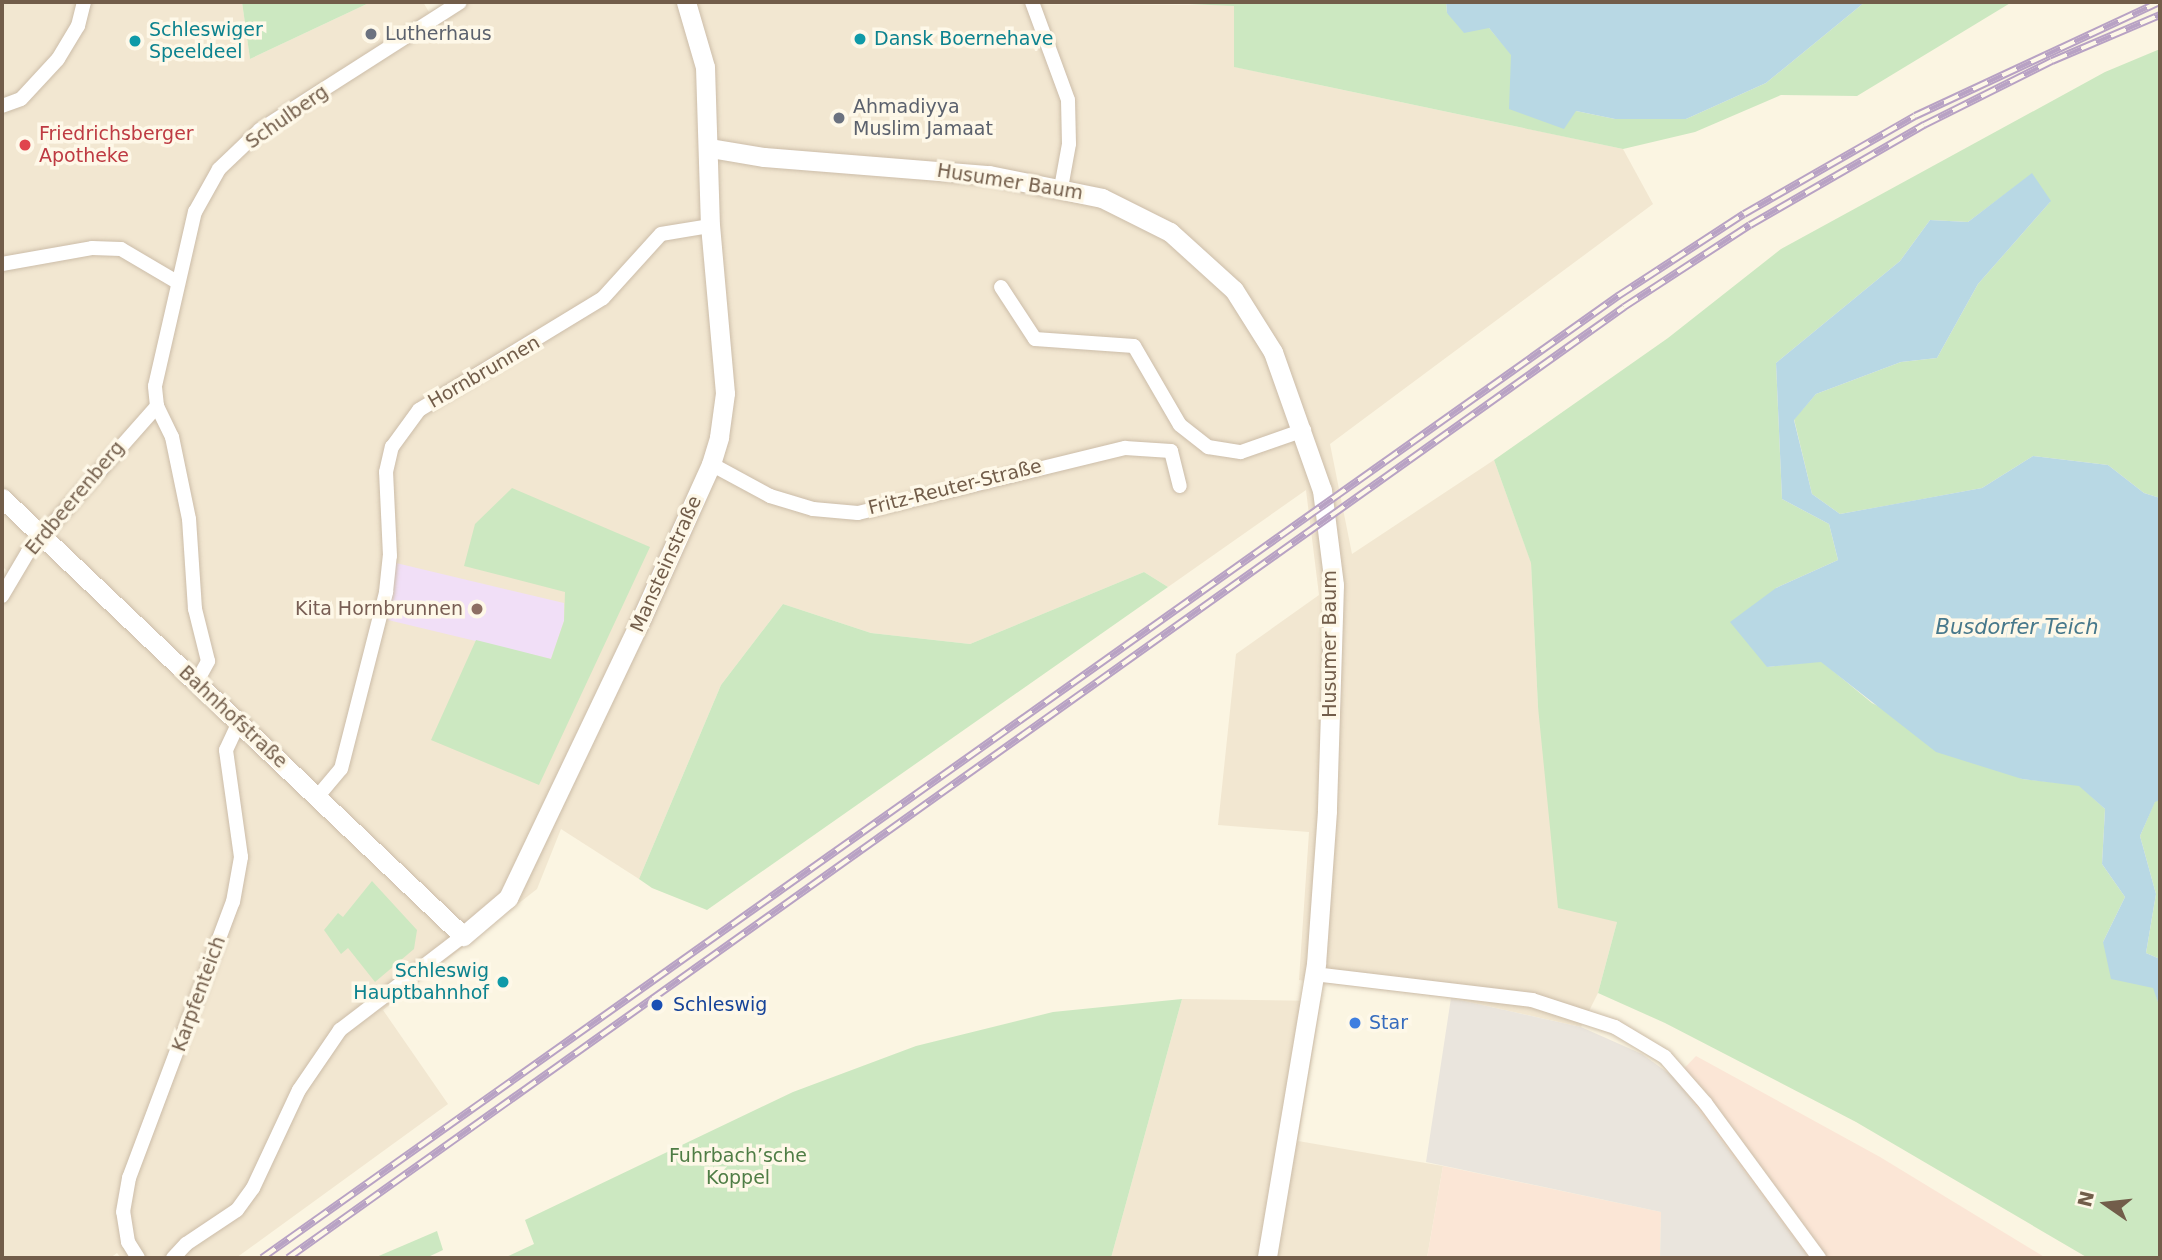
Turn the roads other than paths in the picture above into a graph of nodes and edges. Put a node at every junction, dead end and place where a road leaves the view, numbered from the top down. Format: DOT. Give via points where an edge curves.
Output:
graph roads {
  1 [pos="84,2"];
  2 [pos="460,2"];
  3 [pos="686,2"];
  4 [pos="1032,2"];
  5 [pos="2,106"];
  6 [pos="710,148"];
  7 [pos="1061,188"];
  8 [pos="710,226"];
  9 [pos="2,264"];
  10 [pos="177,282"];
  11 [pos="1001,287"];
  12 [pos="157,406"];
  13 [pos="1304,430"];
  14 [pos="711,464"];
  15 [pos="1180,486"];
  16 [pos="2,498"];
  17 [pos="44,537"];
  18 [pos="2,596"];
  19 [pos="197,683"];
  20 [pos="238,724"];
  21 [pos="317,796"];
  22 [pos="463,936"];
  23 [pos="1314,974"];
  24 [pos="138,1258"];
  25 [pos="173,1258"];
  26 [pos="1267,1258"];
  27 [pos="1819,1258"];
  1 -- 5 [label="street" via="78,26 58,59 22,99"];
  2 -- 10 [label="street, Schulberg" via="261,130 219,169 195,212"];
  3 -- 6 [label="street" via="705,67"];
  4 -- 7 [label="street" via="1068,100 1069,144"];
  6 -- 7 [label="street, Husumer Baum" via="764,157 937,169"];
  6 -- 8 [label="street, Mansteinstraße"];
  7 -- 13 [label="street, Husumer Baum" via="1102,198 1170,232 1234,290 1273,352"];
  8 -- 14 [label="street, Mansteinstraße" via="725,393"];
  8 -- 21 [label="street, Hornbrunnen" via="661,234 603,298 419,410 392,447 386,472 390,556 386,592 341,769"];
  9 -- 10 [label="street" via="92,248 121,249"];
  10 -- 12 [label="street, Schulberg" via="157,373"];
  11 -- 13 [label="street" via="1035,340 1134,346 1180,425 1208,447 1241,452"];
  12 -- 17 [label="street, Erdbeerenberg"];
  12 -- 19 [label="street" via="172,437 189,519 195,609 208,661"];
  13 -- 23 [label="street, Husumer Baum" via="1322,490 1334,585 1327,811"];
  14 -- 15 [label="street, Fritz-Reuter-Straße" via="770,496 813,509 858,513 1125,448 1171,451"];
  14 -- 22 [label="street, Mansteinstraße" via="508,898"];
  16 -- 17 [label="street, Bahnhofstraße"];
  17 -- 18 [label="street, Erdbeerenberg" via="14,571"];
  17 -- 19 [label="street, Bahnhofstraße"];
  19 -- 20 [label="street, Bahnhofstraße"];
  20 -- 21 [label="street, Bahnhofstraße"];
  20 -- 24 [label="street, Karpfenteich" via="226,750 241,857 233,902 129,1178 123,1212 128,1242"];
  21 -- 22 [label="street, Bahnhofstraße"];
  22 -- 25 [label="street" via="340,1030 299,1090 253,1188 236,1210"];
  23 -- 26 [label="street, Husumer Baum"];
  23 -- 27 [label="street" via="1532,1000 1615,1027 1665,1057 1706,1104"];
}
